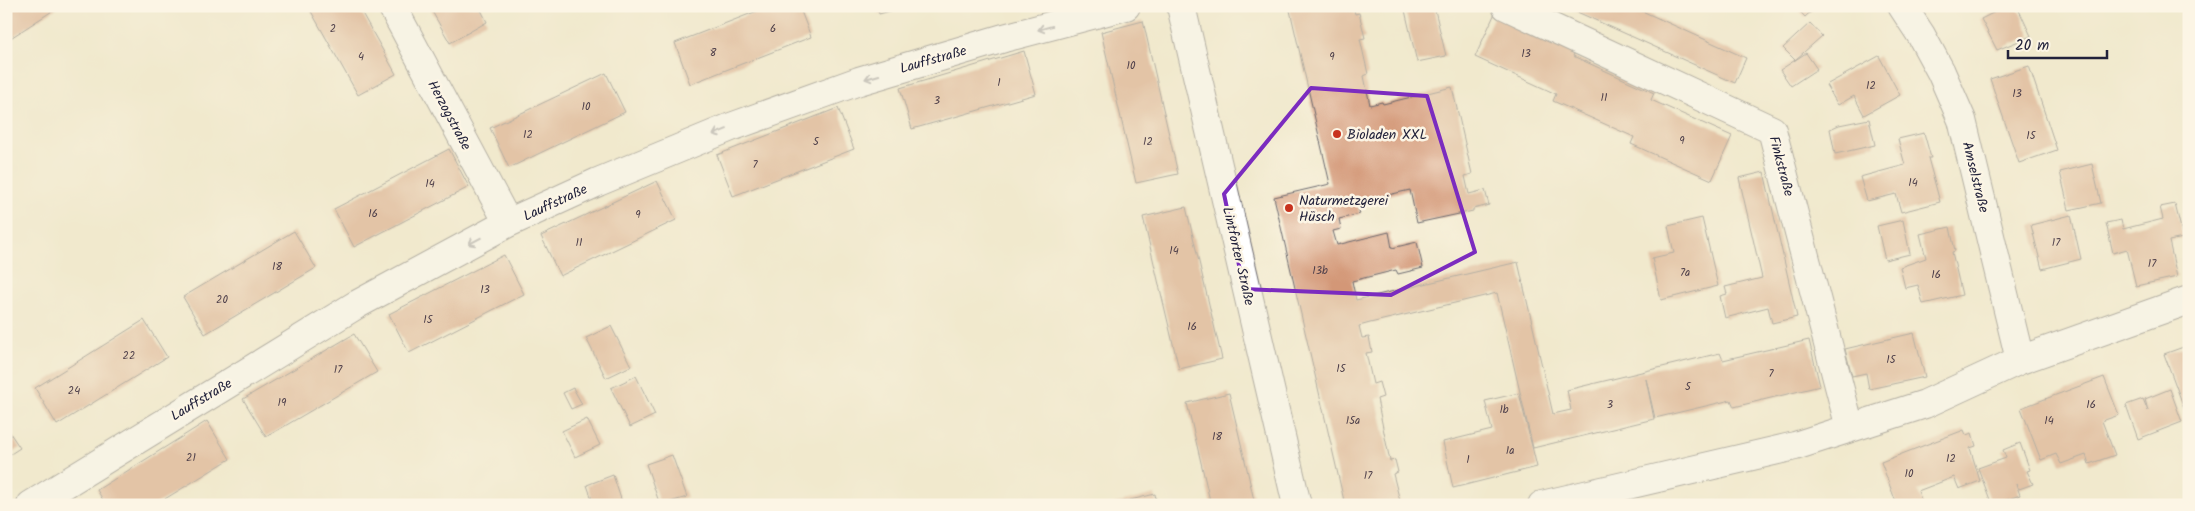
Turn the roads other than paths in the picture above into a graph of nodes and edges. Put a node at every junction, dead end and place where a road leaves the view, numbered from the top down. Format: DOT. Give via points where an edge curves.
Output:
graph roads {
  1 [pos="392,6"];
  2 [pos="1126,6"];
  3 [pos="1181,6"];
  4 [pos="1506,6"];
  5 [pos="1902,6"];
  6 [pos="508,224"];
  7 [pos="2189,300"];
  8 [pos="2020,360"];
  9 [pos="1850,428"];
  10 [pos="1585,500"];
  11 [pos="31,505"];
  12 [pos="1297,505"];
  13 [pos="1542,505"];
  1 -- 6 [label="street, Herzogstraße"];
  2 -- 6 [label="street, Lauffstraße, one-way" via="859,81 731,127 598,182"];
  3 -- 12 [label="street, Lintforter Straße"];
  4 -- 9 [label="street, Finkstraße" via="1772,130"];
  5 -- 8 [label="street, Amselstraße" via="1941,72 1962,120"];
  6 -- 11 [label="street, Lauffstraße, one-way" via="356,305"];
  7 -- 8 [label="street"];
  8 -- 9 [label="street" via="1925,404"];
  9 -- 10 [label="street" via="1795,446"];
  10 -- 13 [label="street"];
}
